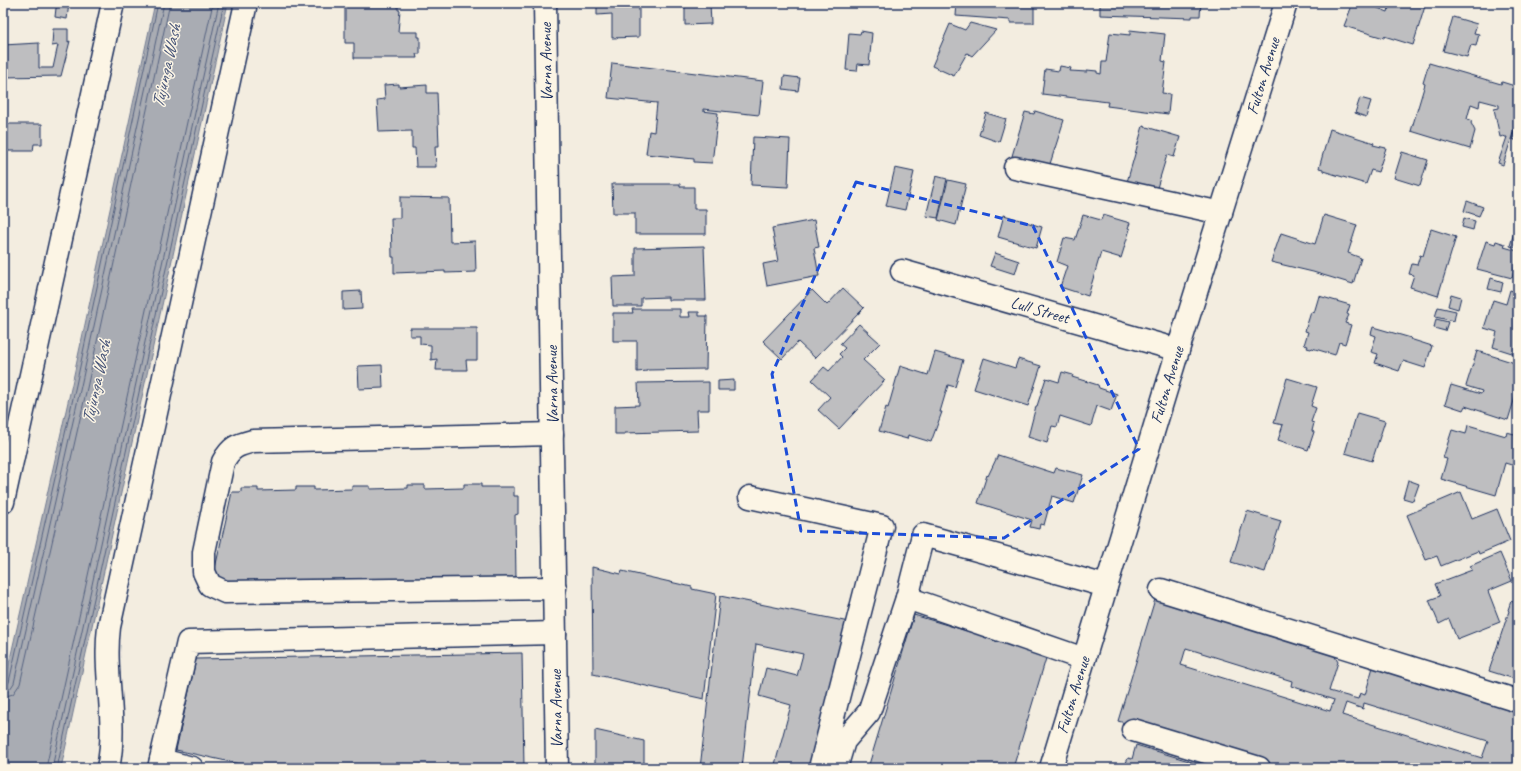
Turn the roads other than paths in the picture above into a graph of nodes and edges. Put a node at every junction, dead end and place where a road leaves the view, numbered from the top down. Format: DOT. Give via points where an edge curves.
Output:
graph roads {
  1 [pos="113,3"];
  2 [pos="246,3"];
  3 [pos="545,3"];
  4 [pos="1286,3"];
  5 [pos="1015,168"];
  6 [pos="1221,213"];
  7 [pos="902,270"];
  8 [pos="1178,350"];
  9 [pos="552,434"];
  10 [pos="750,497"];
  11 [pos="3,502"];
  12 [pos="1106,586"];
  13 [pos="555,588"];
  14 [pos="1161,590"];
  15 [pos="907,598"];
  16 [pos="555,633"];
  17 [pos="1084,659"];
  18 [pos="1518,701"];
  19 [pos="1133,730"];
  20 [pos="160,764"];
  21 [pos="108,768"];
  22 [pos="192,768"];
  23 [pos="557,768"];
  24 [pos="820,768"];
  25 [pos="836,768"];
  26 [pos="1051,768"];
  27 [pos="1258,768"];
  1 -- 11 [label="street"];
  2 -- 21 [label="street" via="109,627 107,644 112,740"];
  3 -- 9 [label="street, Varna Avenue"];
  4 -- 6 [label="street, Fulton Avenue"];
  5 -- 6 [label="street"];
  6 -- 8 [label="street, Fulton Avenue"];
  7 -- 8 [label="street, Lull Street"];
  8 -- 12 [label="street, Fulton Avenue"];
  9 -- 13 [label="street, Varna Avenue"];
  9 -- 13 [label="street" via="253,441 239,444 229,451 223,462 204,552 204,572 210,585 225,592"];
  10 -- 24 [label="street" via="882,526"];
  12 -- 15 [label="street" via="923,535"];
  12 -- 17 [label="street, Fulton Avenue"];
  13 -- 16 [label="street, Varna Avenue"];
  14 -- 18 [label="street"];
  15 -- 17 [label="street"];
  15 -- 25 [label="street" via="869,712 844,741"];
  16 -- 20 [label="street" via="188,642"];
  16 -- 23 [label="street, Varna Avenue"];
  17 -- 26 [label="street, Fulton Avenue"];
  19 -- 27 [label="street"];
  20 -- 22 [label="street"];
}
